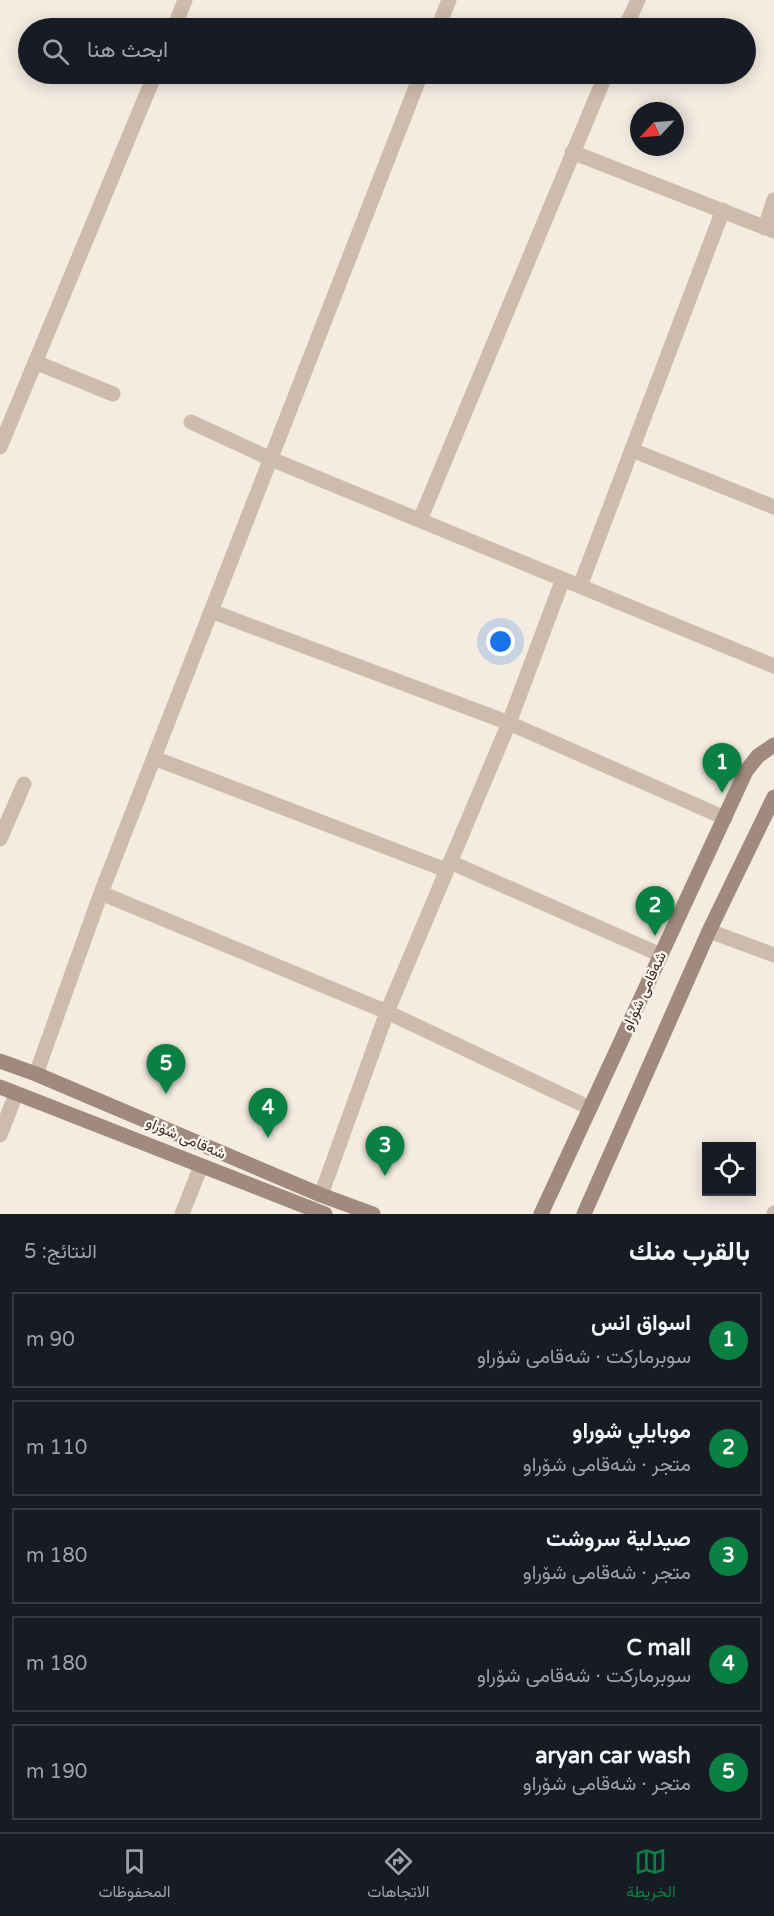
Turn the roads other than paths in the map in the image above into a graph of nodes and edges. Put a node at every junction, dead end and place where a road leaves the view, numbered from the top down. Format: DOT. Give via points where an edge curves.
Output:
graph roads {
  1 [pos="185,0"];
  2 [pos="449,0"];
  3 [pos="638,0"];
  4 [pos="178,18"];
  5 [pos="442,18"];
  6 [pos="630,18"];
  7 [pos="151,84"];
  8 [pos="417,84"];
  9 [pos="602,84"];
  10 [pos="572,152"];
  11 [pos="774,200"];
  12 [pos="723,210"];
  13 [pos="770,229"];
  14 [pos="35,362"];
  15 [pos="114,394"];
  16 [pos="191,422"];
  17 [pos="0,447"];
  18 [pos="632,450"];
  19 [pos="271,459"];
  20 [pos="774,507"];
  21 [pos="420,520"];
  22 [pos="563,579"];
  23 [pos="580,586"];
  24 [pos="211,611"];
  25 [pos="774,666"];
  26 [pos="509,723"];
  27 [pos="774,745"];
  28 [pos="154,758"];
  29 [pos="24,784"];
  30 [pos="774,798"];
  31 [pos="725,818"];
  32 [pos="0,839"];
  33 [pos="448,866"];
  34 [pos="101,893"];
  35 [pos="709,931"];
  36 [pos="774,955"];
  37 [pos="661,956"];
  38 [pos="387,1012"];
  39 [pos="0,1060"];
  40 [pos="36,1074"];
  41 [pos="0,1088"];
  42 [pos="16,1094"];
  43 [pos="590,1108"];
  44 [pos="0,1135"];
  45 [pos="201,1166"];
  46 [pos="321,1195"];
  47 [pos="182,1214"];
  48 [pos="326,1214"];
  49 [pos="373,1214"];
  50 [pos="541,1214"];
  51 [pos="584,1214"];
  1 -- 4 [label="street"];
  2 -- 5 [label="street"];
  3 -- 6 [label="street"];
  7 -- 14 [label="street"];
  8 -- 19 [label="street"];
  9 -- 10 [label="street"];
  10 -- 12 [label="street"];
  10 -- 21 [label="street"];
  11 -- 13 [label="street"];
  12 -- 13 [label="street"];
  12 -- 18 [label="street"];
  14 -- 15 [label="street"];
  14 -- 17 [label="street"];
  16 -- 19 [label="street"];
  18 -- 20 [label="street"];
  18 -- 23 [label="street"];
  19 -- 21 [label="street"];
  19 -- 24 [label="street"];
  21 -- 22 [label="street"];
  22 -- 23 [label="street"];
  22 -- 26 [label="street"];
  23 -- 25 [label="street"];
  24 -- 26 [label="street"];
  24 -- 28 [label="street"];
  26 -- 31 [label="street"];
  26 -- 33 [label="street"];
  27 -- 31 [label="street, شەقامی شۆراو" via="752,763"];
  28 -- 33 [label="street"];
  28 -- 34 [label="street"];
  29 -- 32 [label="street"];
  30 -- 35 [label="street"];
  31 -- 37 [label="street, شەقامی شۆراو"];
  33 -- 37 [label="street"];
  33 -- 38 [label="street"];
  34 -- 38 [label="street"];
  34 -- 40 [label="street"];
  35 -- 36 [label="street"];
  35 -- 51 [label="street"];
  37 -- 43 [label="street, شەقامی شۆراو"];
  38 -- 43 [label="street"];
  38 -- 46 [label="street"];
  39 -- 40 [label="street, شەقامی شۆراو"];
  40 -- 46 [label="street, شەقامی شۆراو"];
  41 -- 42 [label="street, شەقامی شۆراو"];
  42 -- 44 [label="street"];
  42 -- 45 [label="street, شەقامی شۆراو"];
  43 -- 50 [label="street, شەقامی شۆراو"];
  45 -- 47 [label="street"];
  45 -- 48 [label="street, شەقامی شۆراو"];
  46 -- 49 [label="street, شەقامی شۆراو"];
}
